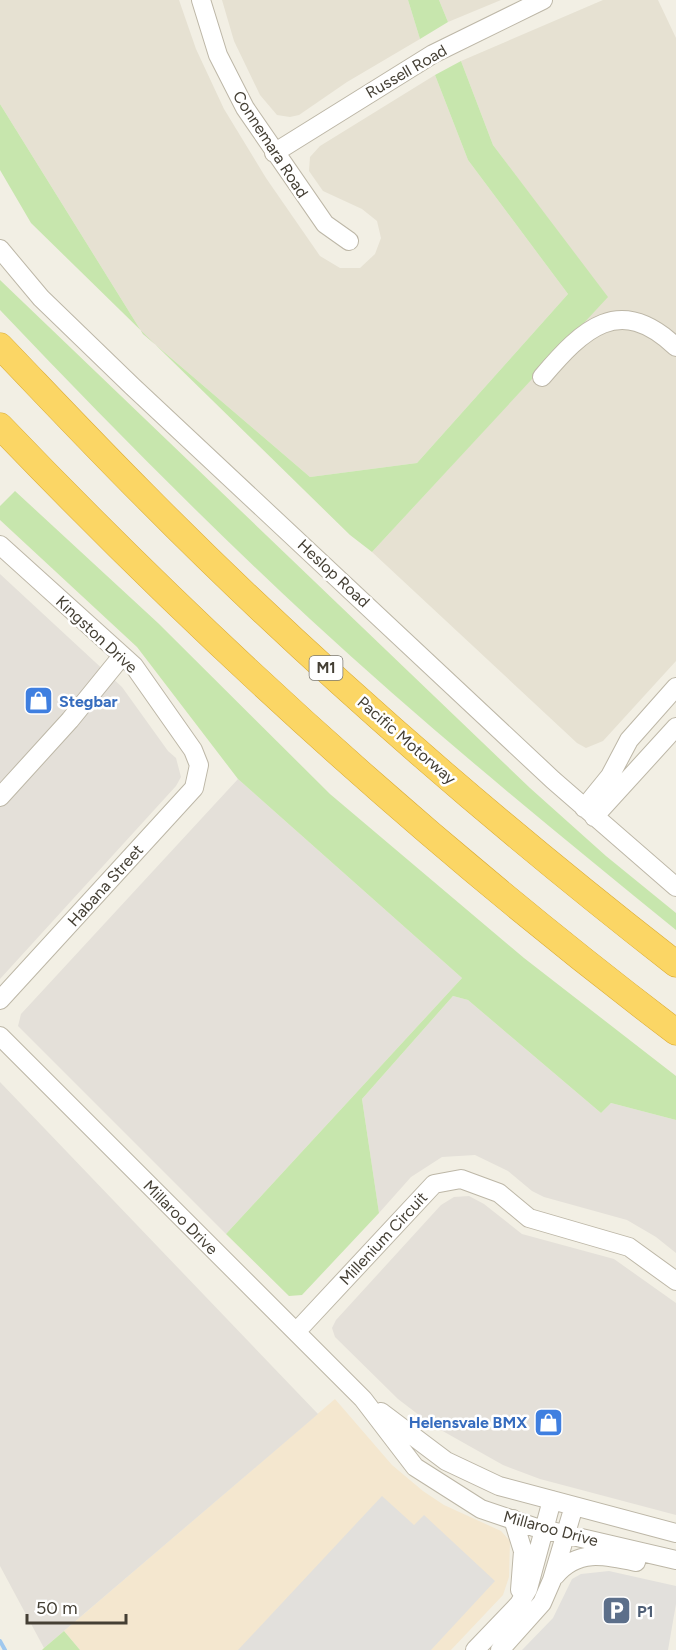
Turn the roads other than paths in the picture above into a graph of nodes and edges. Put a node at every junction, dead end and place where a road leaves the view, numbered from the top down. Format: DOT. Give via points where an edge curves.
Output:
graph roads {
  1 [pos="201,0"];
  2 [pos="543,0"];
  3 [pos="274,153"];
  4 [pos="349,241"];
  5 [pos="0,249"];
  6 [pos="0,346"];
  7 [pos="676,347"];
  8 [pos="542,377"];
  9 [pos="0,426"];
  10 [pos="0,544"];
  11 [pos="122,656"];
  12 [pos="676,687"];
  13 [pos="676,727"];
  14 [pos="199,765"];
  15 [pos="0,797"];
  16 [pos="589,813"];
  17 [pos="676,887"];
  18 [pos="676,964"];
  19 [pos="0,1000"];
  20 [pos="676,1032"];
  21 [pos="0,1036"];
  22 [pos="676,1281"];
  23 [pos="296,1332"];
  24 [pos="363,1399"];
  25 [pos="552,1500"];
  26 [pos="574,1506"];
  27 [pos="513,1519"];
  28 [pos="544,1529"];
  29 [pos="676,1533"];
  30 [pos="565,1534"];
  31 [pos="676,1560"];
  32 [pos="676,1570"];
  33 [pos="552,1580"];
  34 [pos="519,1604"];
  35 [pos="475,1650"];
  36 [pos="500,1650"];
  1 -- 3 [label="street, Connemara Road" via="218,55 244,108"];
  2 -- 3 [label="street, Russell Road" via="433,54"];
  3 -- 4 [label="street, Connemara Road" via="325,224"];
  5 -- 16 [label="street, Heslop Road" via="49,306"];
  6 -- 18 [label="highway, Pacific Motorway / M1" via="145,496 341,682 503,824"];
  7 -- 8 [label="street" via="634,321 615,318 588,330"];
  9 -- 20 [label="highway" via="144,573 317,734 496,890"];
  10 -- 11 [label="street, Kingston Drive"];
  11 -- 14 [label="street, Kingston Drive" via="134,666 193,750"];
  11 -- 15 [label="street"];
  12 -- 16 [label="street" via="629,740"];
  13 -- 16 [label="street"];
  14 -- 19 [label="street, Habana Street" via="194,788"];
  16 -- 17 [label="street, Heslop Road"];
  21 -- 23 [label="street, Millaroo Drive"];
  22 -- 23 [label="street, Millenium Circuit" via="629,1247 529,1218 499,1192 461,1179 434,1184"];
  23 -- 24 [label="street, Millaroo Drive"];
  24 -- 25 [label="street, Millaroo Drive" via="446,1461 499,1486"];
  24 -- 27 [label="street, Millaroo Drive" via="415,1467 481,1509"];
  25 -- 26 [label="street, Millaroo Drive"];
  25 -- 28 [label="street"];
  26 -- 29 [label="street, Millaroo Drive"];
  26 -- 30 [label="street"];
  27 -- 28 [label="street, Millaroo Drive"];
  27 -- 34 [label="street" via="523,1551"];
  28 -- 30 [label="street, Millaroo Drive"];
  28 -- 34 [label="street" via="528,1589"];
  30 -- 31 [label="street, Millaroo Drive"];
  30 -- 33 [label="street"];
  32 -- 33 [label="street" via="614,1557 590,1557 566,1562"];
  33 -- 36 [label="street" via="536,1611"];
  34 -- 35 [label="street"];
}
